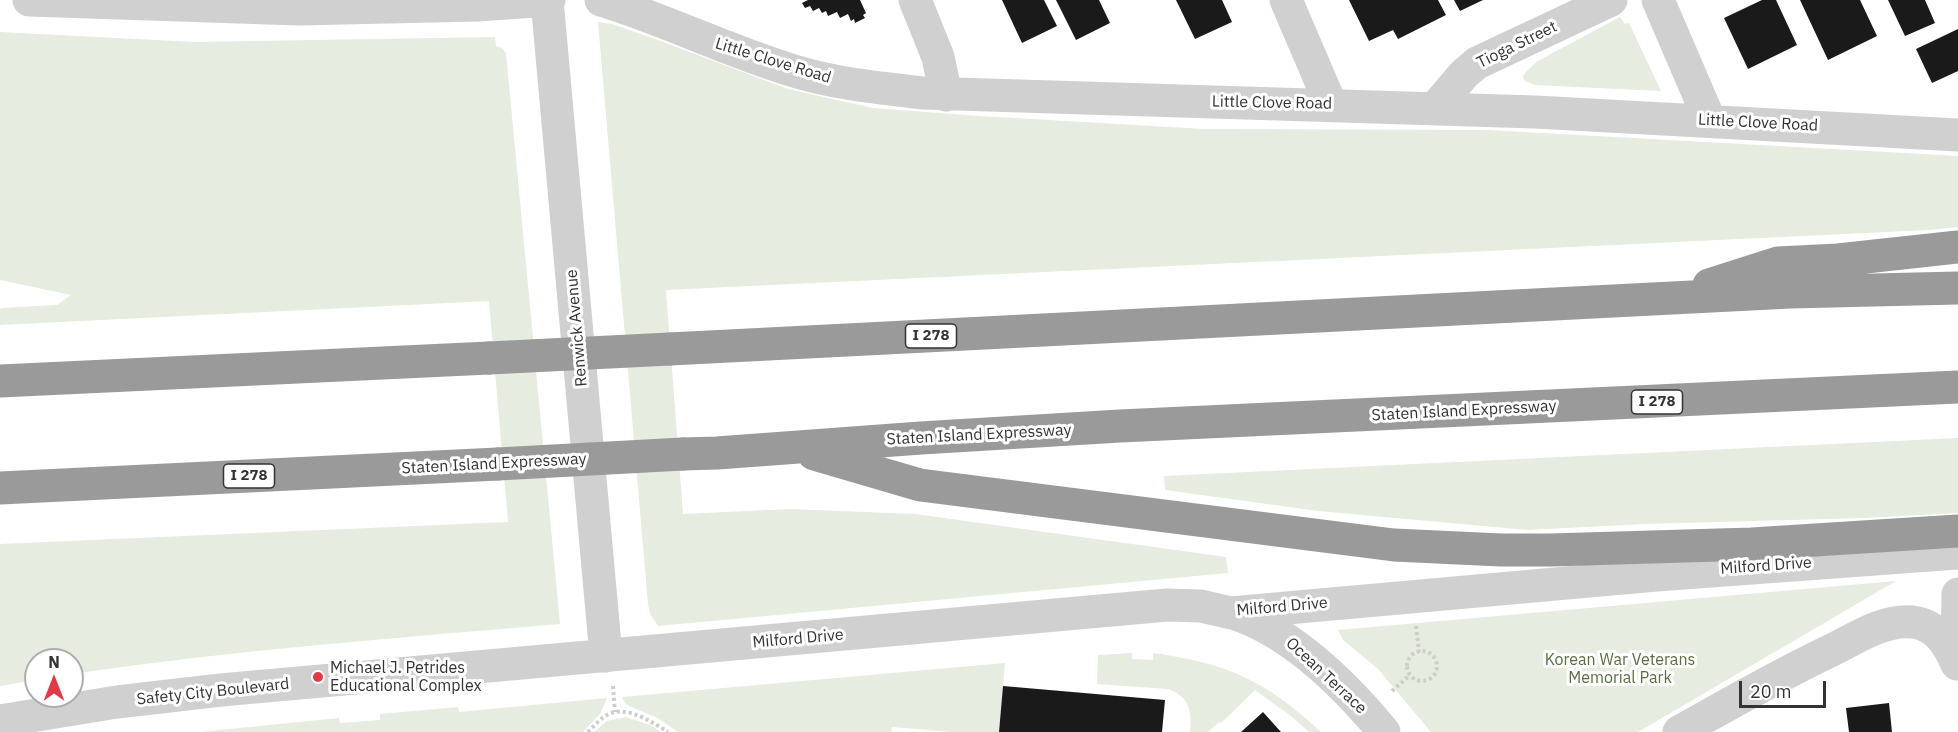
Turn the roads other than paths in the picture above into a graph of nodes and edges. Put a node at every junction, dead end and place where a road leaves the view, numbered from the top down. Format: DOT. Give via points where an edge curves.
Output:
graph roads {
  1 [pos="29,0"];
  2 [pos="548,0"];
  3 [pos="601,0"];
  4 [pos="915,0"];
  5 [pos="1286,0"];
  6 [pos="1611,0"];
  7 [pos="1658,0"];
  8 [pos="946,95"];
  9 [pos="1331,105"];
  10 [pos="1435,108"];
  11 [pos="1710,121"];
  12 [pos="1958,135"];
  13 [pos="1958,247"];
  14 [pos="1958,288"];
  15 [pos="1663,299"];
  16 [pos="0,381"];
  17 [pos="1958,387"];
  18 [pos="792,448"];
  19 [pos="0,488"];
  20 [pos="1958,531"];
  21 [pos="1958,553"];
  22 [pos="1958,594"];
  23 [pos="1231,613"];
  24 [pos="1957,669"];
  25 [pos="609,671"];
  26 [pos="0,721"];
  27 [pos="1384,732"];
  28 [pos="1678,732"];
  1 -- 2 [label="street" via="299,9"];
  2 -- 25 [label="street, Renwick Avenue"];
  3 -- 8 [label="street, Little Clove Road" via="796,71 875,88"];
  4 -- 8 [label="street" via="938,57"];
  5 -- 9 [label="street"];
  6 -- 10 [label="street, Tioga Street" via="1477,63"];
  7 -- 11 [label="street"];
  8 -- 9 [label="street, Little Clove Road"];
  9 -- 10 [label="street, Little Clove Road"];
  10 -- 11 [label="street, Little Clove Road"];
  11 -- 12 [label="street, Little Clove Road"];
  13 -- 15 [label="highway" via="1778,263"];
  14 -- 15 [label="highway, I 278"];
  15 -- 16 [label="highway, I 278, bridge"];
  17 -- 18 [label="highway, Staten Island Expressway / I 278" via="1108,427"];
  18 -- 19 [label="highway, Staten Island Expressway / I 278, bridge"];
  18 -- 20 [label="highway" via="920,484 1394,545 1551,550 1752,544"];
  21 -- 23 [label="street, Milford Drive"];
  22 -- 24 [label="street"];
  23 -- 25 [label="street, Milford Drive" via="1201,606 1167,605"];
  23 -- 27 [label="street, Ocean Terrace" via="1267,627 1296,646"];
  24 -- 28 [label="street" via="1946,643 1932,629 1915,622 1881,626 1794,668"];
  25 -- 26 [label="street, Safety City Boulevard" via="209,691"];
}
